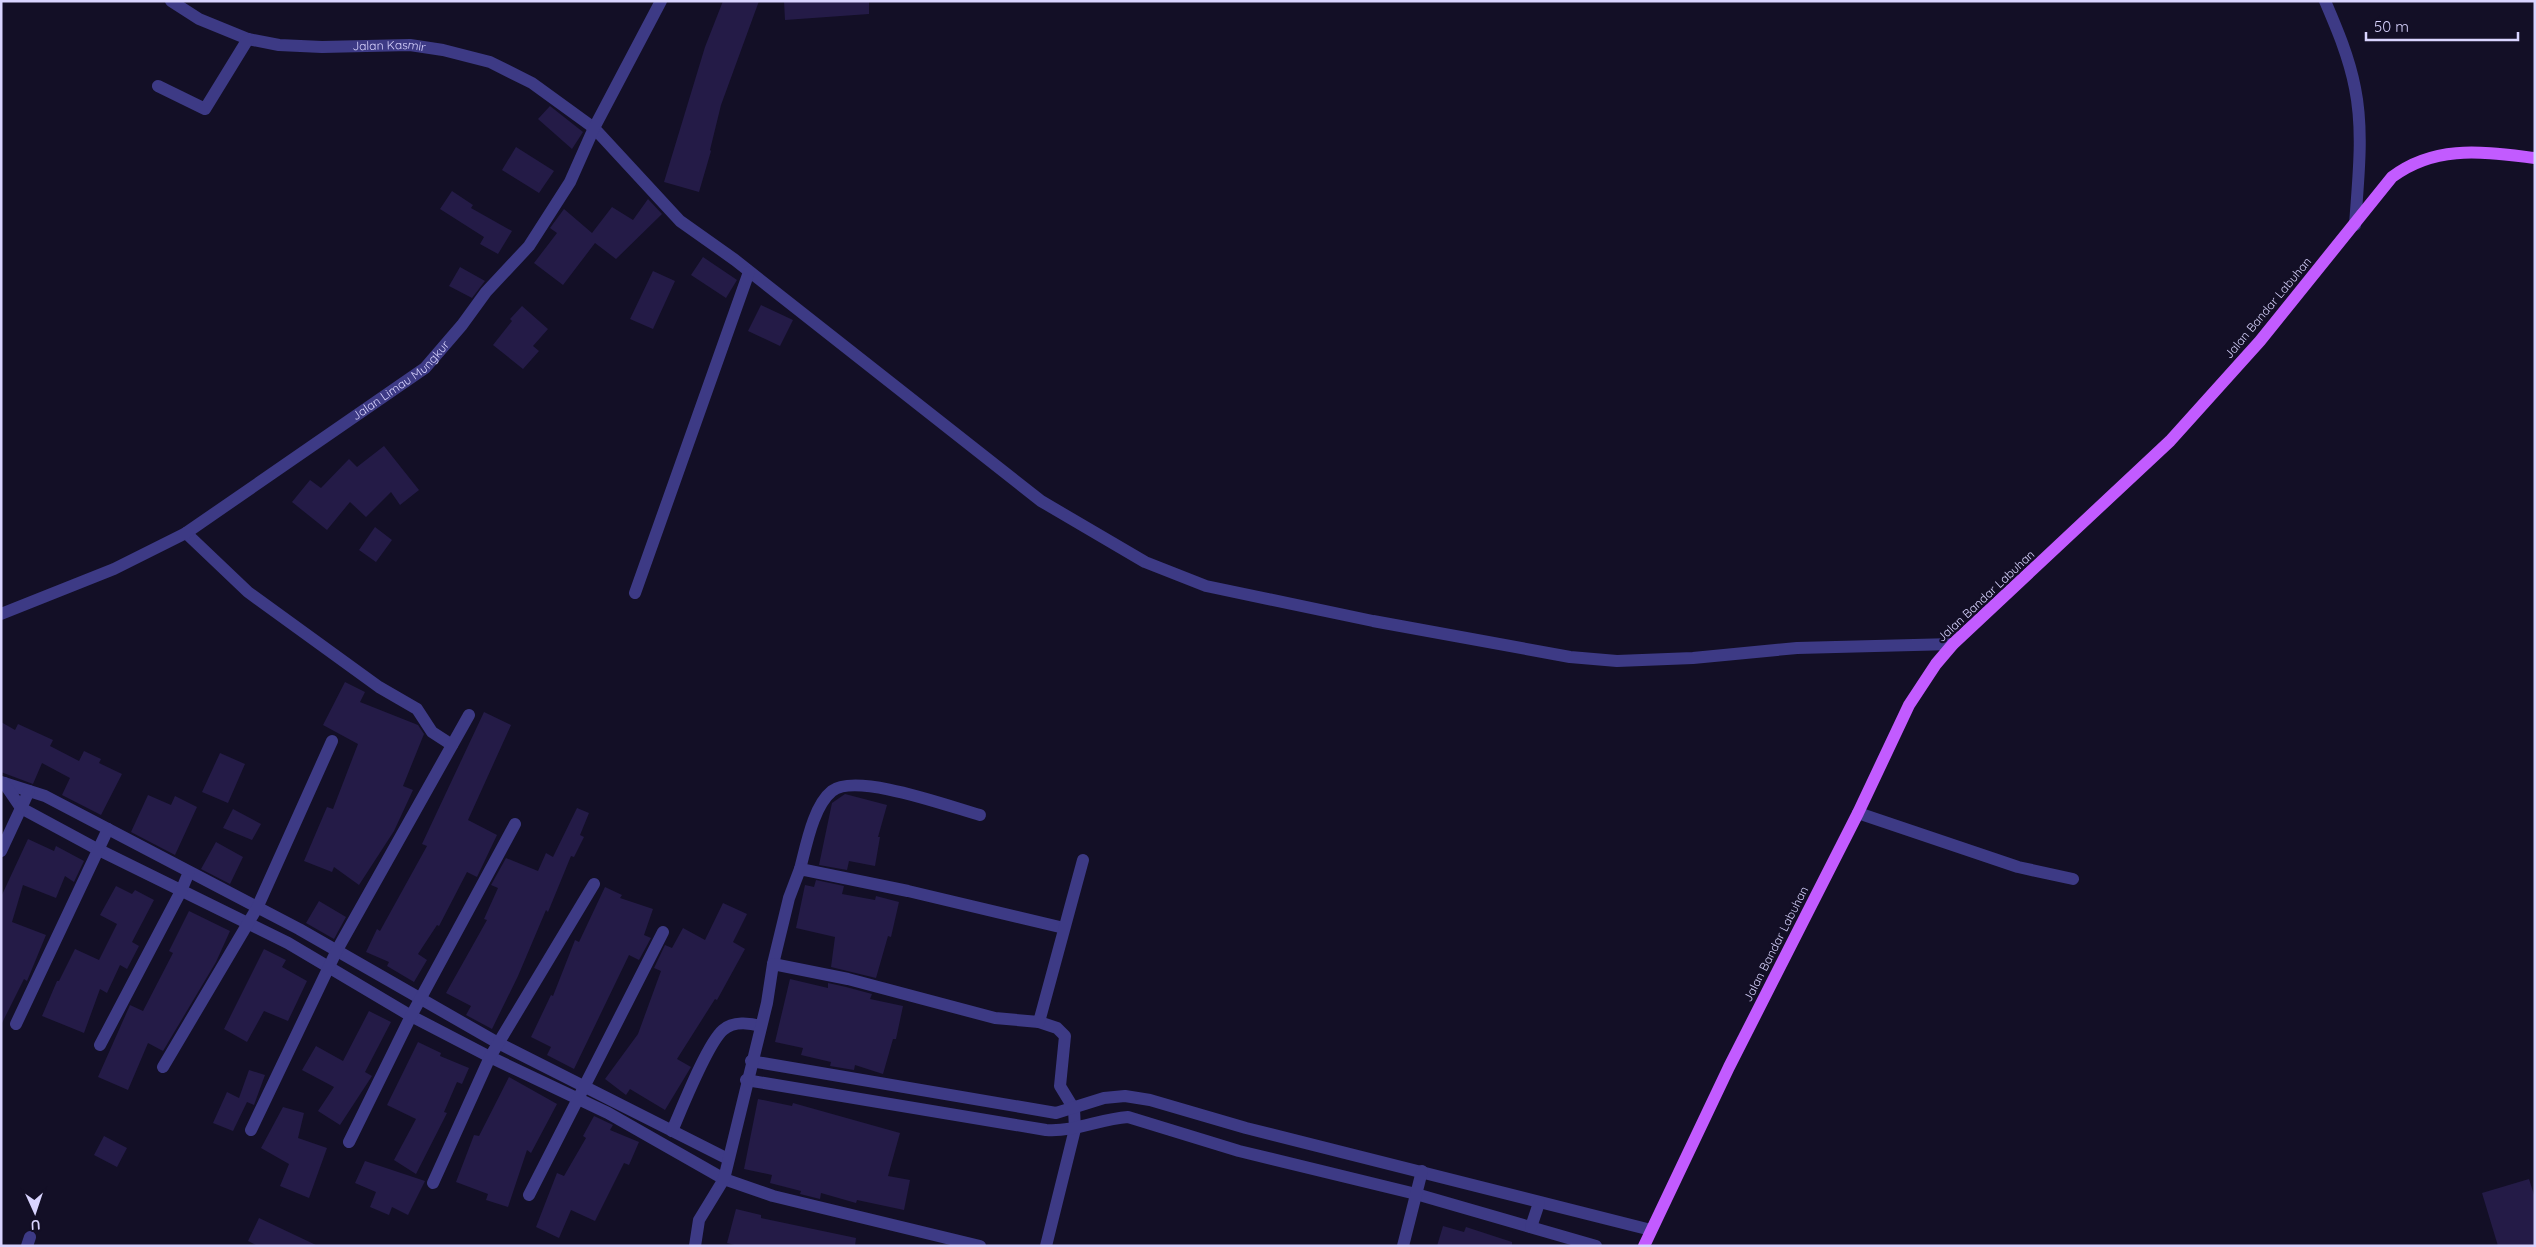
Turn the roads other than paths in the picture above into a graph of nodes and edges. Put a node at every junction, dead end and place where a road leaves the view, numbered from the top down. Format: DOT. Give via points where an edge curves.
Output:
graph roads {
  1 [pos="171,1"];
  2 [pos="661,1"];
  3 [pos="2325,1"];
  4 [pos="248,39"];
  5 [pos="158,86"];
  6 [pos="594,128"];
  7 [pos="2535,158"];
  8 [pos="2355,225"];
  9 [pos="749,272"];
  10 [pos="186,534"];
  11 [pos="635,593"];
  12 [pos="1,614"];
  13 [pos="1953,644"];
  14 [pos="469,715"];
  15 [pos="332,741"];
  16 [pos="452,745"];
  17 [pos="3,782"];
  18 [pos="29,791"];
  19 [pos="21,808"];
  20 [pos="1858,813"];
  21 [pos="980,815"];
  22 [pos="514,824"];
  23 [pos="108,829"];
  24 [pos="97,849"];
  25 [pos="1,851"];
  26 [pos="1082,860"];
  27 [pos="800,868"];
  28 [pos="189,872"];
  29 [pos="2073,879"];
  30 [pos="594,884"];
  31 [pos="181,891"];
  32 [pos="256,908"];
  33 [pos="247,922"];
  34 [pos="1064,928"];
  35 [pos="662,932"];
  36 [pos="337,950"];
  37 [pos="773,964"];
  38 [pos="331,967"];
  39 [pos="421,998"];
  40 [pos="411,1016"];
  41 [pos="1039,1022"];
  42 [pos="16,1024"];
  43 [pos="761,1026"];
  44 [pos="498,1043"];
  45 [pos="100,1045"];
  46 [pos="490,1057"];
  47 [pos="751,1061"];
  48 [pos="163,1067"];
  49 [pos="746,1080"];
  50 [pos="585,1086"];
  51 [pos="579,1099"];
  52 [pos="1074,1109"];
  53 [pos="1047,1112"];
  54 [pos="1075,1129"];
  55 [pos="251,1130"];
  56 [pos="1046,1130"];
  57 [pos="672,1131"];
  58 [pos="349,1142"];
  59 [pos="728,1159"];
  60 [pos="1422,1171"];
  61 [pos="724,1179"];
  62 [pos="433,1184"];
  63 [pos="1416,1194"];
  64 [pos="529,1195"];
  65 [pos="1539,1203"];
  66 [pos="1531,1227"];
  67 [pos="1651,1230"];
  68 [pos="695,1246"];
  69 [pos="980,1246"];
  70 [pos="1046,1246"];
  71 [pos="1404,1246"];
  72 [pos="1596,1246"];
  73 [pos="1644,1246"];
  1 -- 4 [label="street, Jalan Kasmir" via="199,19"];
  2 -- 6 [label="street, Jalan Limau Mungkur"];
  3 -- 8 [label="street" via="2345,50 2355,88 2359,154"];
  4 -- 5 [label="street" via="206,109"];
  4 -- 6 [label="street, Jalan Kasmir" via="322,47 410,45 469,55 532,83"];
  6 -- 9 [label="street, Jalan Kasmir" via="680,221"];
  6 -- 10 [label="street, Jalan Limau Mungkur" via="570,182 529,246 486,292 458,331 425,368"];
  7 -- 8 [label="main road, Jalan Bandar Labuhan" via="2484,152 2447,154 2419,160 2392,177"];
  8 -- 13 [label="main road, Jalan Bandar Labuhan" via="2260,341 2170,441"];
  9 -- 11 [label="street"];
  9 -- 13 [label="street, Jalan Kasmir" via="1041,500 1144,562 1206,586 1570,657 1618,661 1797,648"];
  10 -- 12 [label="street, Jalan Limau Mungkur" via="114,569"];
  10 -- 16 [label="street" via="248,592 371,681 417,709 432,732"];
  13 -- 20 [label="main road, Jalan Bandar Labuhan" via="1909,705"];
  14 -- 16 [label="street"];
  15 -- 32 [label="street"];
  16 -- 36 [label="street"];
  17 -- 18 [label="street"];
  17 -- 19 [label="street"];
  18 -- 19 [label="street"];
  18 -- 23 [label="street"];
  19 -- 24 [label="street"];
  19 -- 25 [label="street"];
  20 -- 29 [label="street" via="2018,867"];
  20 -- 67 [label="main road, Jalan Bandar Labuhan"];
  21 -- 27 [label="street" via="883,788 864,785 836,788 814,819"];
  22 -- 39 [label="street"];
  23 -- 24 [label="street"];
  23 -- 28 [label="street"];
  24 -- 31 [label="street"];
  24 -- 42 [label="street"];
  26 -- 34 [label="street"];
  27 -- 34 [label="street"];
  27 -- 37 [label="street"];
  28 -- 31 [label="street"];
  28 -- 32 [label="street"];
  30 -- 44 [label="street"];
  31 -- 33 [label="street"];
  31 -- 45 [label="street"];
  32 -- 33 [label="street"];
  32 -- 36 [label="street"];
  33 -- 38 [label="street"];
  33 -- 48 [label="street"];
  34 -- 41 [label="street"];
  35 -- 50 [label="street"];
  36 -- 38 [label="street"];
  36 -- 39 [label="street"];
  37 -- 41 [label="street" via="848,979 995,1018"];
  37 -- 43 [label="street"];
  38 -- 40 [label="street"];
  38 -- 55 [label="street"];
  39 -- 40 [label="street"];
  39 -- 44 [label="street"];
  40 -- 46 [label="street"];
  40 -- 58 [label="street"];
  41 -- 52 [label="street" via="1057,1028 1064,1036 1060,1086"];
  43 -- 47 [label="street"];
  43 -- 57 [label="street" via="748,1023 724,1028 714,1042"];
  44 -- 46 [label="street"];
  44 -- 50 [label="street"];
  46 -- 51 [label="street"];
  46 -- 62 [label="street"];
  47 -- 49 [label="street"];
  47 -- 53 [label="street"];
  49 -- 56 [label="street"];
  49 -- 59 [label="street"];
  50 -- 51 [label="street"];
  50 -- 57 [label="street"];
  51 -- 61 [label="street"];
  51 -- 64 [label="street"];
  52 -- 53 [label="street"];
  52 -- 54 [label="street"];
  52 -- 60 [label="street" via="1104,1098 1125,1096 1150,1100 1246,1128"];
  53 -- 56 [label="street"];
  54 -- 56 [label="street"];
  54 -- 63 [label="street" via="1108,1118 1128,1117 1239,1151"];
  54 -- 70 [label="street"];
  57 -- 59 [label="street"];
  59 -- 61 [label="street"];
  60 -- 63 [label="street"];
  60 -- 65 [label="street"];
  61 -- 68 [label="street" via="699,1220"];
  61 -- 69 [label="street" via="773,1196"];
  63 -- 66 [label="street"];
  63 -- 71 [label="street"];
  65 -- 66 [label="street"];
  65 -- 67 [label="street"];
  66 -- 72 [label="street"];
  67 -- 73 [label="main road, Jalan Bandar Labuhan"];
}
